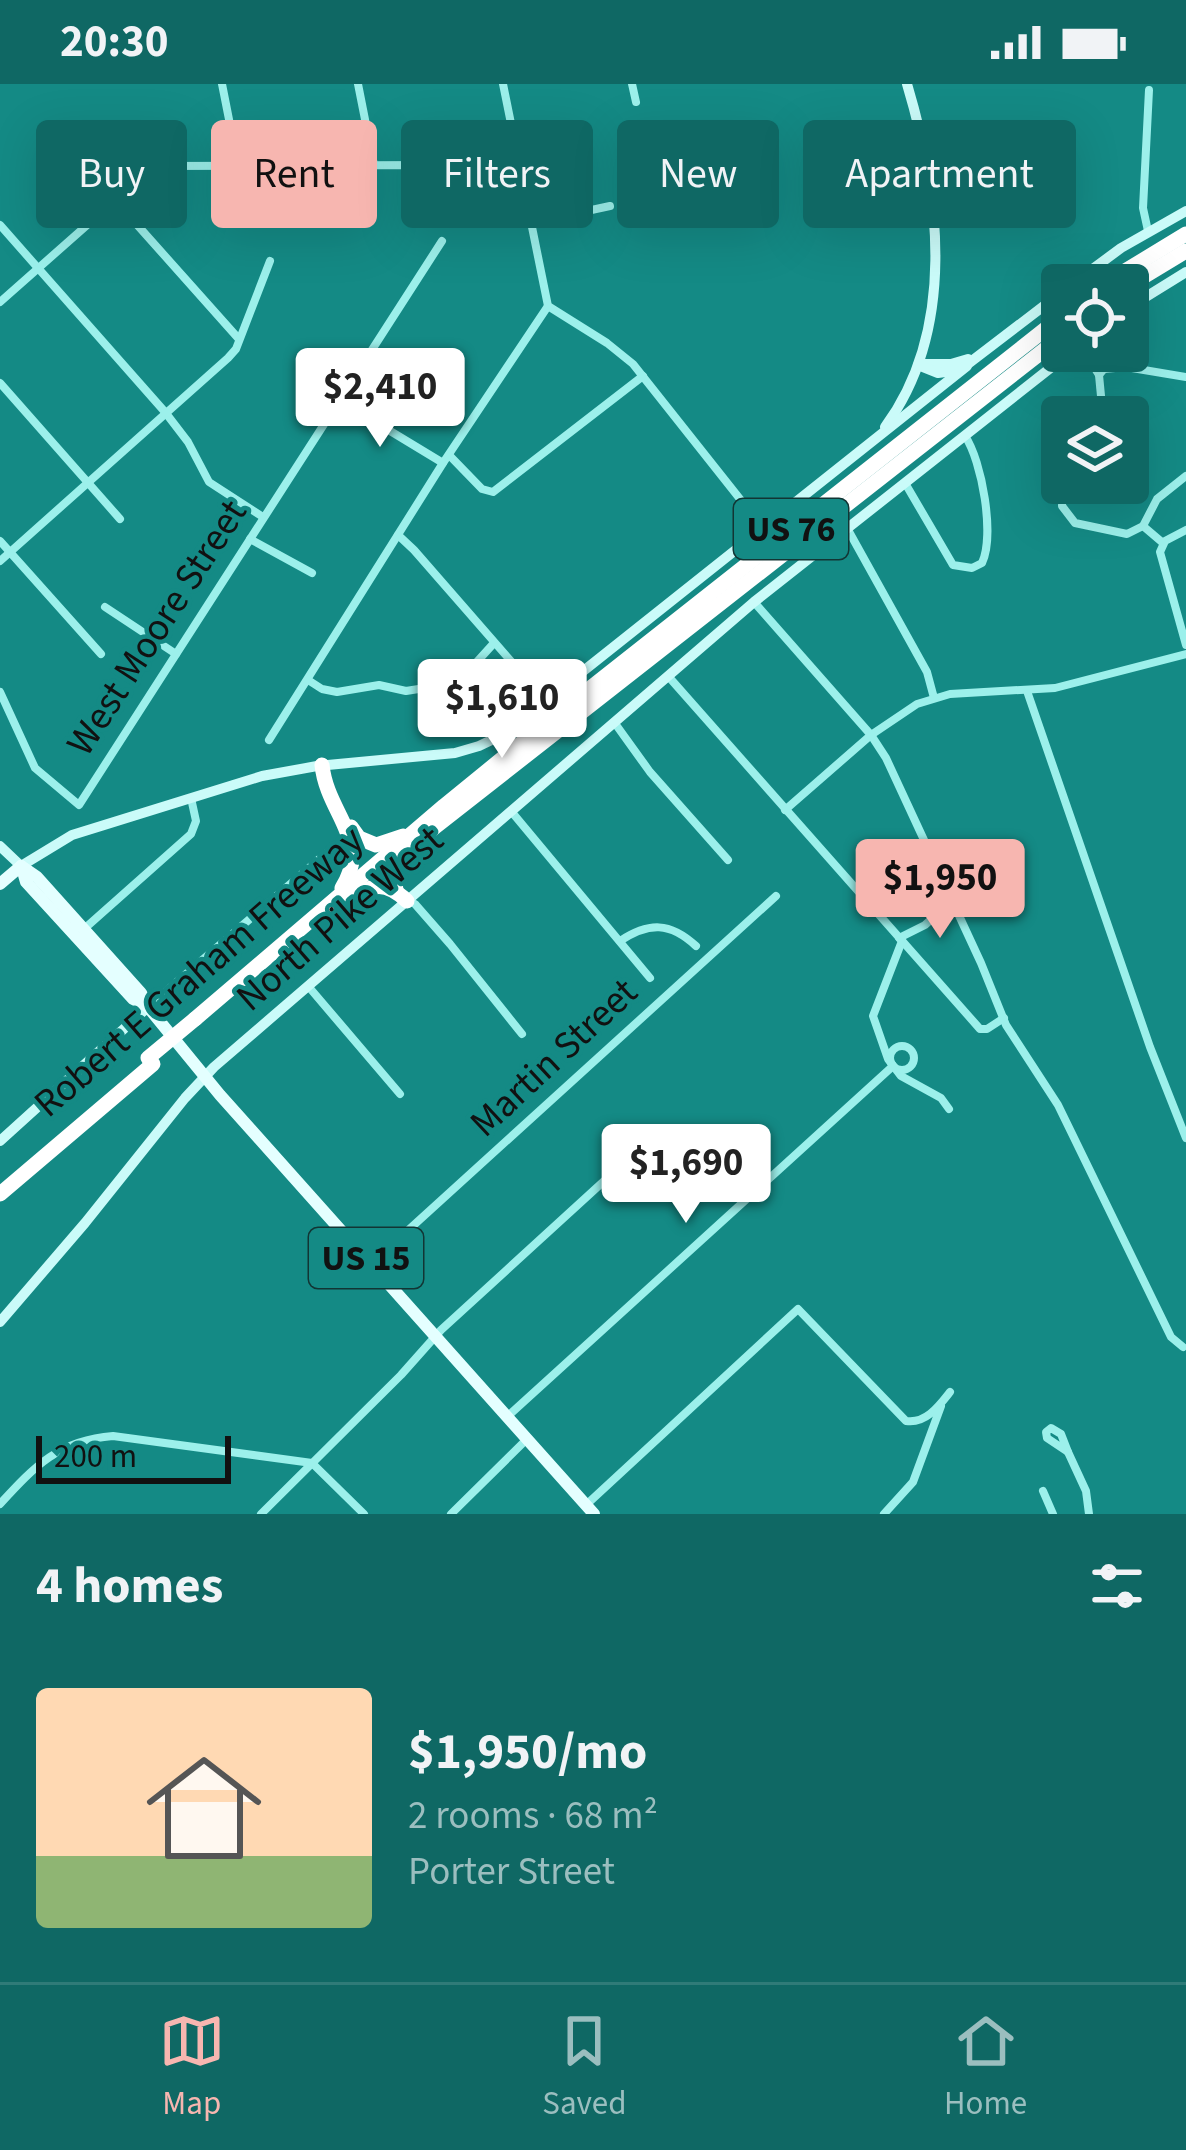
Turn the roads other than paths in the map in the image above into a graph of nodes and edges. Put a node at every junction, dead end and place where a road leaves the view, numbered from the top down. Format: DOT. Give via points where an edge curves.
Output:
graph roads {
  1 [pos="222,84"];
  2 [pos="358,84"];
  3 [pos="503,84"];
  4 [pos="632,84"];
  5 [pos="907,84"];
  6 [pos="1149,90"];
  7 [pos="637,102"];
  8 [pos="229,120"];
  9 [pos="365,120"];
  10 [pos="510,120"];
  11 [pos="610,206"];
  12 [pos="593,210"];
  13 [pos="1186,212"];
  14 [pos="0,225"];
  15 [pos="83,228"];
  16 [pos="140,228"];
  17 [pos="532,228"];
  18 [pos="1148,231"];
  19 [pos="1186,234"];
  20 [pos="442,241"];
  21 [pos="1186,251"];
  22 [pos="270,261"];
  23 [pos="1098,264"];
  24 [pos="1137,264"];
  25 [pos="38,268"];
  26 [pos="1186,272"];
  27 [pos="1149,273"];
  28 [pos="1149,295"];
  29 [pos="0,302"];
  30 [pos="548,306"];
  31 [pos="1041,308"];
  32 [pos="929,326"];
  33 [pos="1041,333"];
  34 [pos="238,338"];
  35 [pos="1041,352"];
  36 [pos="918,364"];
  37 [pos="962,365"];
  38 [pos="1149,371"];
  39 [pos="1046,372"];
  40 [pos="1101,372"];
  41 [pos="643,376"];
  42 [pos="1186,377"];
  43 [pos="0,383"];
  44 [pos="1102,396"];
  45 [pos="339,400"];
  46 [pos="165,412"];
  47 [pos="965,436"];
  48 [pos="873,441"];
  49 [pos="446,459"];
  50 [pos="1186,476"];
  51 [pos="87,482"];
  52 [pos="905,482"];
  53 [pos="1062,504"];
  54 [pos="262,518"];
  55 [pos="120,519"];
  56 [pos="1143,526"];
  57 [pos="847,528"];
  58 [pos="764,529"];
  59 [pos="1186,530"];
  60 [pos="398,536"];
  61 [pos="250,539"];
  62 [pos="0,541"];
  63 [pos="1162,543"];
  64 [pos="10,553"];
  65 [pos="0,561"];
  66 [pos="312,573"];
  67 [pos="754,602"];
  68 [pos="105,607"];
  69 [pos="494,643"];
  70 [pos="1186,650"];
  71 [pos="101,654"];
  72 [pos="176,654"];
  73 [pos="668,676"];
  74 [pos="308,680"];
  75 [pos="1027,691"];
  76 [pos="0,692"];
  77 [pos="934,698"];
  78 [pos="544,699"];
  79 [pos="614,722"];
  80 [pos="872,735"];
  81 [pos="269,740"];
  82 [pos="322,765"];
  83 [pos="191,798"];
  84 [pos="332,800"];
  85 [pos="511,811"];
  86 [pos="785,811"];
  87 [pos="417,835"];
  88 [pos="0,846"];
  89 [pos="325,854"];
  90 [pos="728,860"];
  91 [pos="934,863"];
  92 [pos="21,866"];
  93 [pos="0,874"];
  94 [pos="0,884"];
  95 [pos="402,896"];
  96 [pos="776,896"];
  97 [pos="951,900"];
  98 [pos="868,904"];
  99 [pos="333,906"];
  100 [pos="84,929"];
  101 [pos="901,939"];
  102 [pos="620,940"];
  103 [pos="696,946"];
  104 [pos="650,978"];
  105 [pos="308,986"];
  106 [pos="148,1007"];
  107 [pos="1005,1021"];
  108 [pos="522,1034"];
  109 [pos="893,1066"];
  110 [pos="204,1076"];
  111 [pos="400,1094"];
  112 [pos="949,1109"];
  113 [pos="661,1129"];
  114 [pos="1186,1138"];
  115 [pos="0,1141"];
  116 [pos="0,1190"];
  117 [pos="371,1264"];
  118 [pos="0,1322"];
  119 [pos="436,1337"];
  120 [pos="1183,1347"];
  121 [pos="507,1416"];
  122 [pos="527,1439"];
  123 [pos="1068,1452"];
  124 [pos="312,1463"];
  125 [pos="1043,1490"];
  126 [pos="0,1504"];
  127 [pos="590,1510"];
  128 [pos="261,1514"];
  129 [pos="364,1514"];
  130 [pos="451,1514"];
  131 [pos="884,1514"];
  132 [pos="1053,1514"];
  133 [pos="1089,1514"];
  1 -- 8 [label="street"];
  2 -- 9 [label="street"];
  3 -- 10 [label="street"];
  4 -- 7 [label="street"];
  5 -- 32 [label="main road" via="932,207"];
  6 -- 18 [label="street"];
  11 -- 12 [label="street"];
  13 -- 18 [label="main road"];
  14 -- 25 [label="street"];
  15 -- 25 [label="street"];
  16 -- 34 [label="street"];
  17 -- 30 [label="street"];
  18 -- 23 [label="main road"];
  19 -- 24 [label="highway"];
  20 -- 45 [label="street, West Moore Street"];
  21 -- 27 [label="highway"];
  22 -- 34 [label="street"];
  25 -- 29 [label="street"];
  25 -- 46 [label="street"];
  26 -- 28 [label="main road"];
  30 -- 41 [label="street"];
  30 -- 49 [label="street"];
  31 -- 37 [label="main road"];
  32 -- 36 [label="main road"];
  32 -- 37 [label="main road" via="934,352"];
  33 -- 87 [label="highway, Robert E Graham Freeway / US 76" via="637,650"];
  34 -- 46 [label="street" via="228,358"];
  35 -- 87 [label="highway, Robert E Graham Freeway / US 76"];
  36 -- 37 [label="main road" via="938,373"];
  36 -- 48 [label="main road"];
  37 -- 48 [label="main road"];
  38 -- 42 [label="street"];
  39 -- 47 [label="main road, North Pike West"];
  40 -- 44 [label="street"];
  41 -- 49 [label="street" via="493,492"];
  41 -- 58 [label="street"];
  43 -- 51 [label="street"];
  45 -- 49 [label="street"];
  45 -- 54 [label="street, West Moore Street"];
  46 -- 51 [label="street"];
  46 -- 54 [label="street" via="209,482"];
  47 -- 52 [label="main road, North Pike West"];
  47 -- 52 [label="street" via="983,498 982,563 953,565"];
  48 -- 58 [label="main road"];
  49 -- 60 [label="street"];
  50 -- 56 [label="street" via="1157,499"];
  51 -- 55 [label="street"];
  51 -- 64 [label="street"];
  52 -- 57 [label="main road, North Pike West"];
  53 -- 56 [label="street" via="1075,523 1119,534"];
  54 -- 61 [label="street, West Moore Street"];
  56 -- 63 [label="street"];
  57 -- 67 [label="main road, North Pike West"];
  57 -- 77 [label="street"];
  58 -- 78 [label="main road"];
  59 -- 63 [label="street"];
  60 -- 69 [label="street"];
  60 -- 74 [label="street"];
  61 -- 66 [label="street"];
  61 -- 72 [label="street, West Moore Street"];
  62 -- 64 [label="street"];
  63 -- 70 [label="street"];
  64 -- 65 [label="street"];
  64 -- 71 [label="street"];
  67 -- 73 [label="main road, North Pike West"];
  67 -- 80 [label="street"];
  68 -- 72 [label="street"];
  69 -- 74 [label="street" via="450,684 337,692"];
  69 -- 78 [label="street"];
  70 -- 75 [label="street" via="1090,681"];
  72 -- 76 [label="street, West Moore Street" via="79,806 35,768"];
  73 -- 79 [label="main road, North Pike West"];
  73 -- 86 [label="street"];
  74 -- 81 [label="street"];
  75 -- 77 [label="street"];
  75 -- 114 [label="street"];
  77 -- 80 [label="street"];
  78 -- 82 [label="main road" via="479,746"];
  79 -- 85 [label="main road, North Pike West"];
  79 -- 90 [label="street"];
  80 -- 86 [label="street"];
  80 -- 91 [label="street"];
  82 -- 83 [label="main road"];
  82 -- 84 [label="highway"];
  83 -- 92 [label="main road" via="72,835"];
  83 -- 100 [label="street" via="191,834"];
  84 -- 87 [label="highway" via="359,838 376,845"];
  84 -- 99 [label="highway" via="354,856"];
  85 -- 95 [label="main road, North Pike West"];
  85 -- 102 [label="street"];
  86 -- 98 [label="street"];
  87 -- 95 [label="highway" via="396,866"];
  87 -- 99 [label="highway, Robert E Graham Freeway / US 76"];
  88 -- 92 [label="main road"];
  89 -- 106 [label="street"];
  91 -- 97 [label="street"];
  91 -- 98 [label="street"];
  92 -- 93 [label="main road"];
  92 -- 94 [label="main road"];
  92 -- 100 [label="main road"];
  92 -- 106 [label="main road" via="26,882"];
  95 -- 99 [label="highway" via="378,885"];
  95 -- 105 [label="main road, North Pike West"];
  95 -- 108 [label="street"];
  96 -- 117 [label="street, Martin Street"];
  97 -- 101 [label="street"];
  97 -- 107 [label="street"];
  98 -- 101 [label="street"];
  99 -- 116 [label="highway, Robert E Graham Freeway / US 76, bridge"];
  100 -- 106 [label="main road"];
  101 -- 107 [label="street" via="980,1029"];
  101 -- 109 [label="street" via="873,1016"];
  102 -- 103 [label="street" via="658,927"];
  102 -- 104 [label="street"];
  105 -- 110 [label="main road, North Pike West"];
  105 -- 111 [label="street"];
  106 -- 110 [label="main road, US 15"];
  106 -- 115 [label="main road"];
  107 -- 120 [label="street" via="1058,1105 1171,1337"];
  109 -- 112 [label="street"];
  109 -- 121 [label="street"];
  110 -- 117 [label="main road, US 15"];
  110 -- 118 [label="main road, North Pike West"];
  113 -- 119 [label="street"];
  117 -- 119 [label="main road, US 15"];
  119 -- 121 [label="main road, US 15"];
  119 -- 124 [label="street"];
  121 -- 122 [label="main road, US 15"];
  122 -- 127 [label="main road, US 15"];
  122 -- 130 [label="street"];
  123 -- 133 [label="street"];
  124 -- 126 [label="street" via="100,1437 49,1456"];
  124 -- 128 [label="street"];
  124 -- 129 [label="street"];
  125 -- 132 [label="street"];
  127 -- 131 [label="street" via="798,1309 906,1421 923,1419 947,1396 913,1482"];
}
